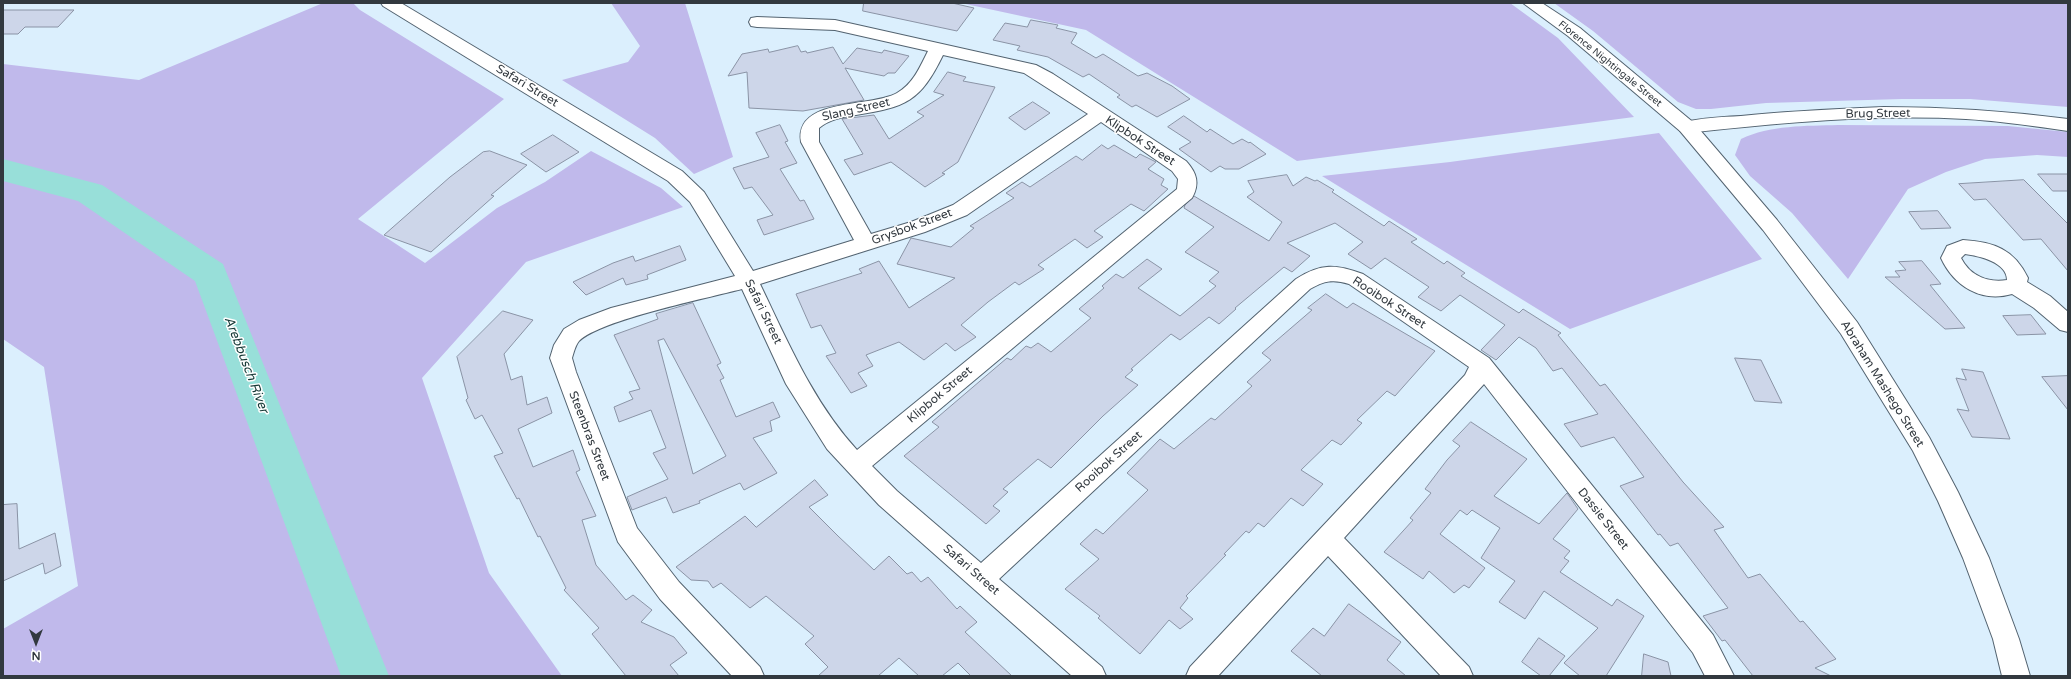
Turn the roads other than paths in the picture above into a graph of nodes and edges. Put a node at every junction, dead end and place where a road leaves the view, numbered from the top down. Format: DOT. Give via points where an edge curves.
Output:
graph roads {
  1 [pos="389,3"];
  2 [pos="1531,3"];
  3 [pos="757,22"];
  4 [pos="938,48"];
  5 [pos="1100,114"];
  6 [pos="2068,125"];
  7 [pos="1687,127"];
  8 [pos="866,244"];
  9 [pos="748,280"];
  10 [pos="2015,285"];
  11 [pos="2068,324"];
  12 [pos="1481,364"];
  13 [pos="856,465"];
  14 [pos="1329,539"];
  15 [pos="982,578"];
  16 [pos="2006,639"];
  17 [pos="750,676"];
  18 [pos="1092,676"];
  19 [pos="1200,676"];
  20 [pos="1459,676"];
  21 [pos="1720,676"];
  22 [pos="2016,676"];
  23 [pos="2028,676"];
  1 -- 9 [label="street, Safari Street" via="675,176 697,196"];
  2 -- 7 [label="street, Florence Nightingale Street" via="1574,32"];
  3 -- 4 [label="street, Klipbok Street" via="835,25"];
  4 -- 5 [label="street, Klipbok Street" via="1030,69"];
  4 -- 8 [label="street, Slang Street" via="925,74 904,97 888,104 831,113 818,118 811,125 810,142"];
  5 -- 8 [label="street, Grysbok Street" via="960,210"];
  5 -- 13 [label="street, Klipbok Street" via="1180,166 1189,181 1185,193"];
  6 -- 7 [label="street, Brug Street" via="1951,113 1868,113 1783,116"];
  7 -- 16 [label="street, Abraham Mashego Street" via="1770,225 1849,328 1921,444 1949,499 1976,558"];
  8 -- 9 [label="street, Grysbok Street"];
  9 -- 13 [label="street, Safari Street" via="794,378 827,432"];
  9 -- 17 [label="street, Steenbras Street" via="605,318 572,335 565,345 561,358 627,534 639,554 675,596"];
  10 -- 11 [label="street" via="2042,302"];
  12 -- 14 [label="street" via="1475,380"];
  12 -- 15 [label="street, Rooibok Street" via="1356,279 1331,272 1317,275 1291,294"];
  12 -- 21 [label="street, Dassie Street" via="1703,644"];
  13 -- 15 [label="street, Safari Street" via="888,498"];
  14 -- 19 [label="street"];
  14 -- 20 [label="street"];
  15 -- 18 [label="street, Safari Street"];
  16 -- 22 [label="street, Abraham Mashego Street"];
  16 -- 23 [label="street"];
}
